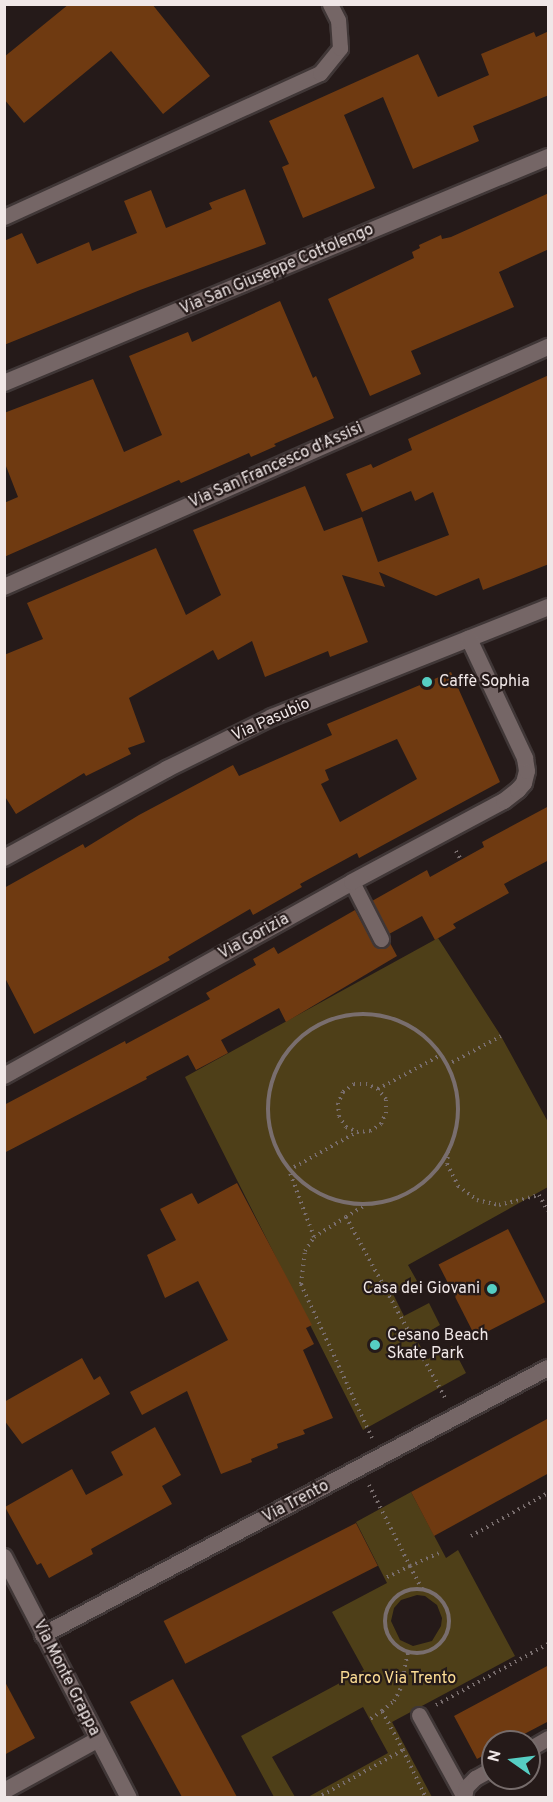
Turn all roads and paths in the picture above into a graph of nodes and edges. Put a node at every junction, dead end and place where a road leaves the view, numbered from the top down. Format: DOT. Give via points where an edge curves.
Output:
graph roads {
  1 [pos="330,4"];
  2 [pos="549,157"];
  3 [pos="4,217"];
  4 [pos="549,347"];
  5 [pos="4,382"];
  6 [pos="4,586"];
  7 [pos="549,607"];
  8 [pos="470,639"];
  9 [pos="455,849"];
  10 [pos="4,858"];
  11 [pos="461,860"];
  12 [pos="352,882"];
  13 [pos="381,939"];
  14 [pos="501,1036"];
  15 [pos="441,1055"];
  16 [pos="447,1065"];
  17 [pos="4,1076"];
  18 [pos="378,1089"];
  19 [pos="357,1132"];
  20 [pos="449,1149"];
  21 [pos="289,1170"];
  22 [pos="366,1205"];
  23 [pos="549,1211"];
  24 [pos="346,1217"];
  25 [pos="314,1237"];
  26 [pos="549,1368"];
  27 [pos="455,1418"];
  28 [pos="381,1457"];
  29 [pos="361,1468"];
  30 [pos="549,1493"];
  31 [pos="471,1536"];
  32 [pos="442,1552"];
  33 [pos="5,1560"];
  34 [pos="410,1566"];
  35 [pos="385,1578"];
  36 [pos="423,1589"];
  37 [pos="44,1635"];
  38 [pos="549,1644"];
  39 [pos="408,1651"];
  40 [pos="382,1711"];
  41 [pos="419,1715"];
  42 [pos="370,1719"];
  43 [pos="97,1740"];
  44 [pos="403,1750"];
  45 [pos="481,1775"];
  46 [pos="4,1791"];
  47 [pos="129,1797"];
  48 [pos="317,1797"];
  49 [pos="426,1797"];
  50 [pos="464,1797"];
  1 -- 3 [label="lane" via="338,20 340,48 320,73"];
  2 -- 5 [label="street, Via San Giuseppe Cottolengo"];
  4 -- 6 [label="street, Via San Francesco d'Assisi"];
  7 -- 8 [label="street, Via Pasubio"];
  8 -- 10 [label="street, Via Pasubio" via="272,717"];
  8 -- 12 [label="street, Via Gorizia" via="525,758 524,783 504,801"];
  9 -- 11 [label="path"];
  12 -- 13 [label="lane"];
  12 -- 17 [label="street, Via Gorizia"];
  14 -- 16 [label="path"];
  15 -- 16 [label="path"];
  15 -- 18 [label="path"];
  15 -- 21 [label="path" via="406,1024 384,1016 349,1016 315,1026 282,1059 267,1103 276,1150"];
  16 -- 20 [label="path" via="458,1107"];
  18 -- 19 [label="path" via="386,1100 381,1124 370,1131"];
  18 -- 19 [label="path" via="354,1084 343,1092 338,1103 339,1116"];
  19 -- 21 [label="path"];
  20 -- 22 [label="path" via="435,1171 415,1188 392,1200"];
  20 -- 23 [label="path" via="447,1164 458,1186 477,1200 499,1205 539,1195"];
  21 -- 22 [label="path" via="323,1196"];
  21 -- 25 [label="path"];
  22 -- 24 [label="path"];
  24 -- 25 [label="path"];
  24 -- 27 [label="path"];
  25 -- 28 [label="path" via="304,1251 301,1284"];
  26 -- 27 [label="street, Via Trento"];
  27 -- 28 [label="street, Via Trento"];
  28 -- 29 [label="street, Via Trento"];
  29 -- 34 [label="path"];
  29 -- 37 [label="street, Via Trento"];
  30 -- 31 [label="path"];
  32 -- 34 [label="path"];
  33 -- 37 [label="street, Via Monte Grappa"];
  34 -- 35 [label="path"];
  34 -- 36 [label="path"];
  36 -- 39 [label="path" via="405,1591 396,1597 386,1616 391,1639"];
  36 -- 39 [label="path" via="445,1605 449,1625 433,1649"];
  37 -- 43 [label="street, Via Monte Grappa"];
  38 -- 41 [label="path"];
  39 -- 40 [label="path" via="400,1690"];
  40 -- 42 [label="path"];
  40 -- 44 [label="path"];
  41 -- 50 [label="lane"];
  43 -- 46 [label="street"];
  43 -- 47 [label="street, Via Monte Grappa"];
  44 -- 48 [label="path"];
  44 -- 49 [label="path"];
  45 -- 50 [label="lane" via="466,1787"];
}
